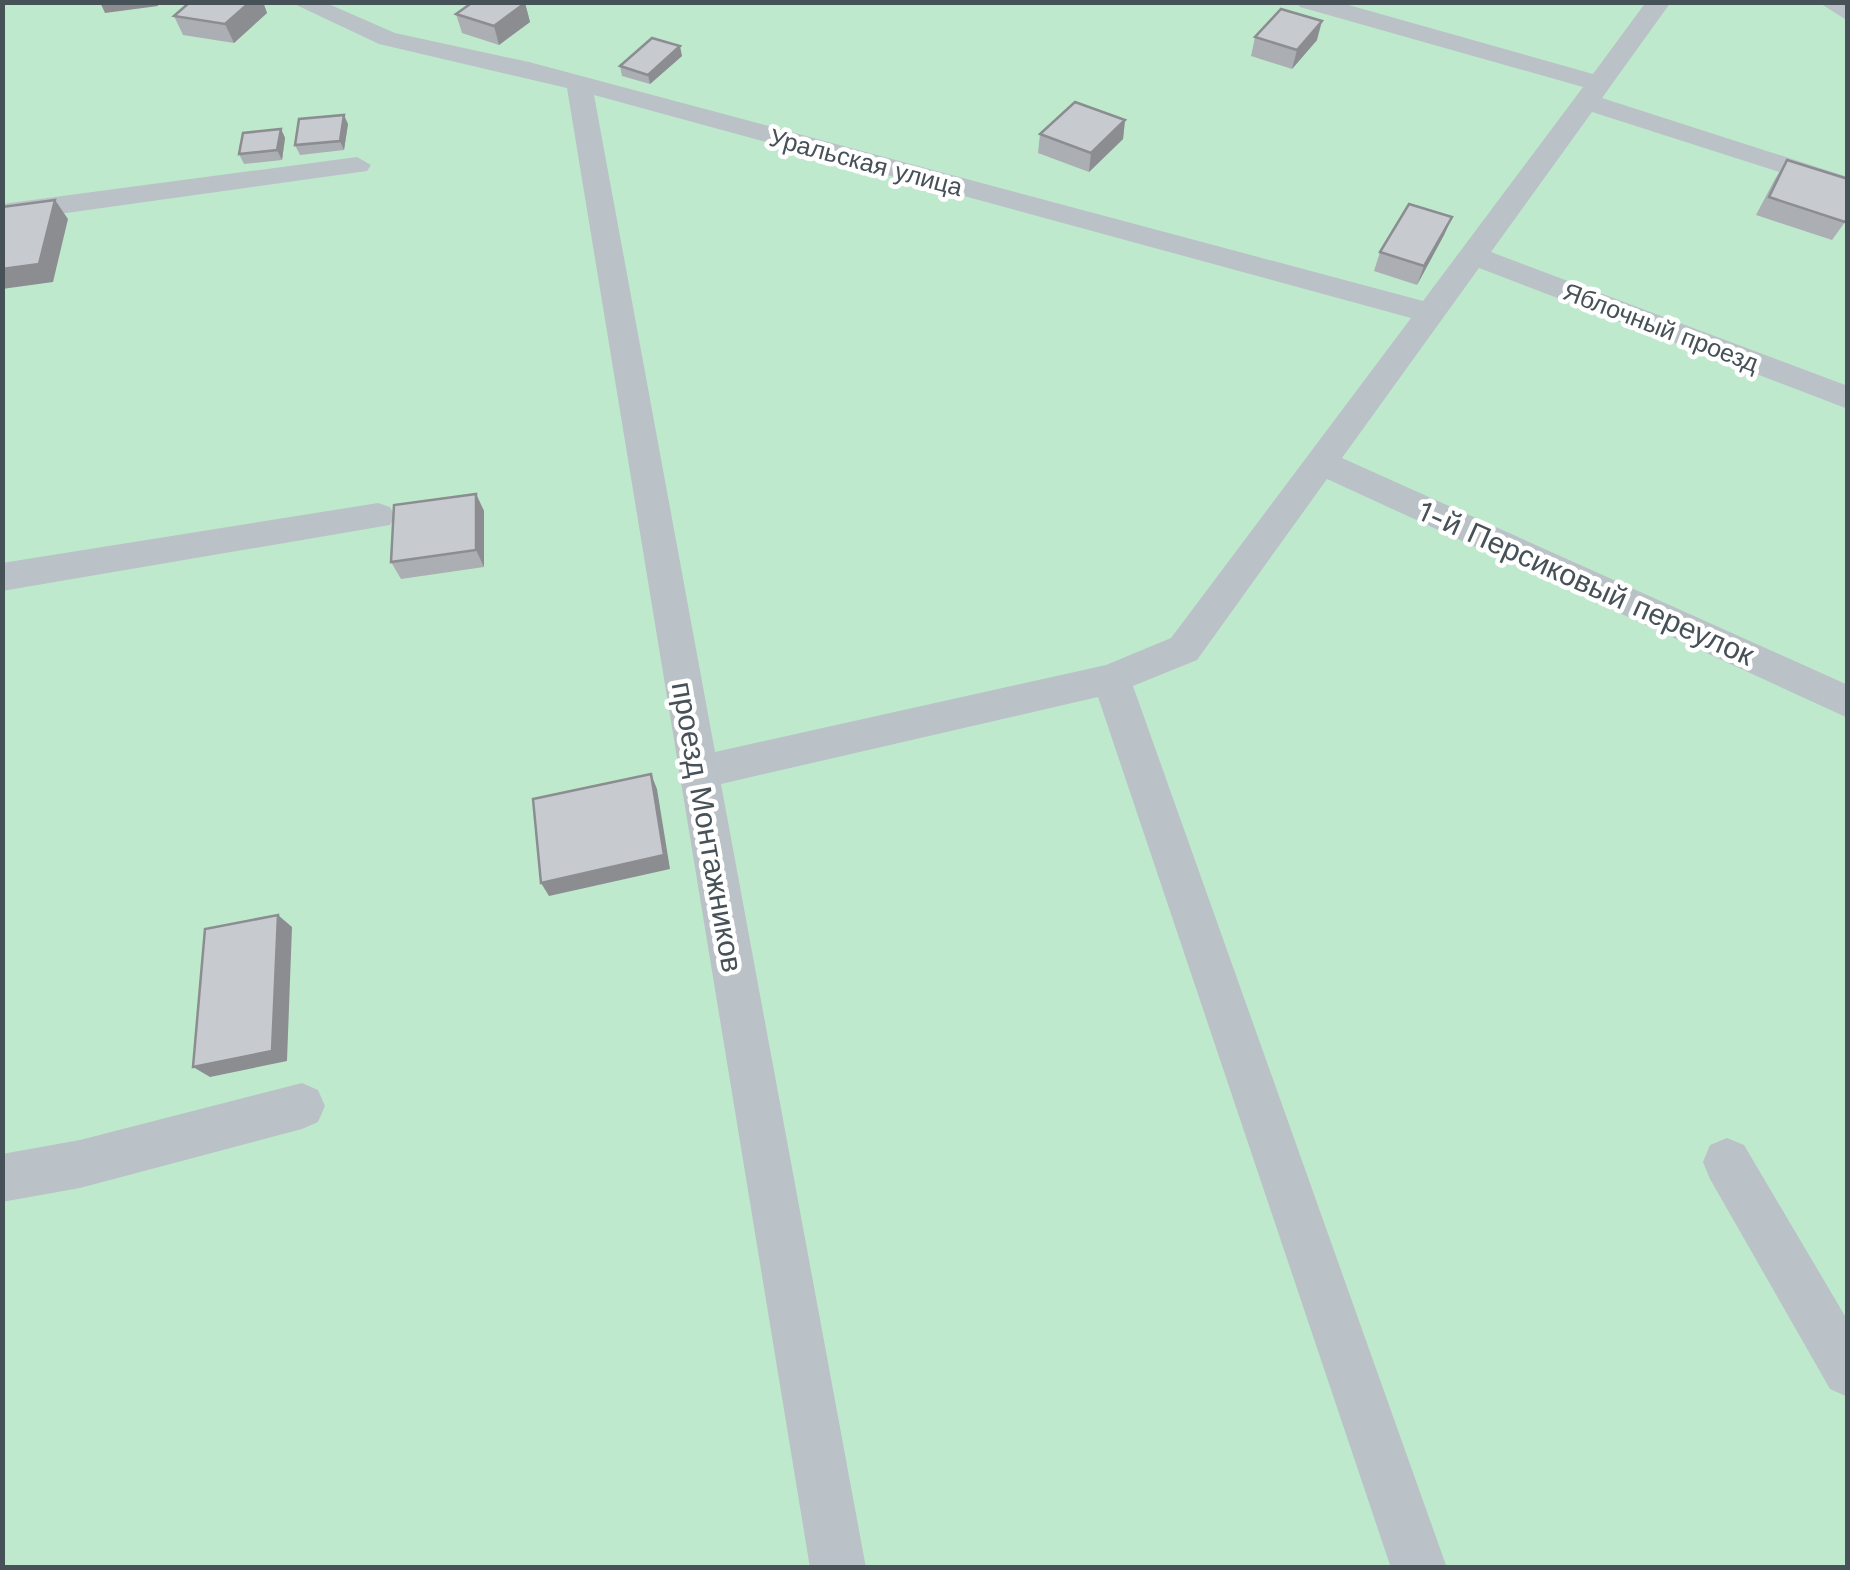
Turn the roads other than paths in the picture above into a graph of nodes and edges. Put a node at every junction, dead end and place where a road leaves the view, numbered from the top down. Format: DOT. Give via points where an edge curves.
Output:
graph roads {
  1 [pos="302,2"];
  2 [pos="1309,2"];
  3 [pos="1659,2"];
  4 [pos="1830,2"];
  5 [pos="1848,14"];
  6 [pos="579,85"];
  7 [pos="1591,92"];
  8 [pos="357,165"];
  9 [pos="1848,186"];
  10 [pos="2,213"];
  11 [pos="1474,256"];
  12 [pos="1434,314"];
  13 [pos="1848,398"];
  14 [pos="1324,464"];
  15 [pos="378,516"];
  16 [pos="2,577"];
  17 [pos="1111,680"];
  18 [pos="1848,702"];
  19 [pos="697,773"];
  20 [pos="302,1106"];
  21 [pos="1727,1162"];
  22 [pos="2,1178"];
  23 [pos="1848,1371"];
  24 [pos="838,1568"];
  25 [pos="1418,1568"];
  1 -- 6 [label="street, Уральская улица" via="388,39"];
  2 -- 7 [label="street"];
  3 -- 7 [label="street"];
  4 -- 5 [label="street"];
  6 -- 12 [label="street, Уральская улица"];
  6 -- 19 [label="street, проезд Монтажников"];
  7 -- 9 [label="street"];
  7 -- 11 [label="street"];
  8 -- 10 [label="street"];
  11 -- 12 [label="street"];
  11 -- 13 [label="street, Яблочный проезд"];
  12 -- 14 [label="street"];
  14 -- 17 [label="street" via="1184,649"];
  14 -- 18 [label="street, 1-й Персиковый переулок"];
  15 -- 16 [label="street"];
  17 -- 19 [label="street"];
  17 -- 25 [label="street"];
  19 -- 24 [label="street, проезд Монтажников"];
  20 -- 22 [label="street"];
  21 -- 23 [label="street"];
}
